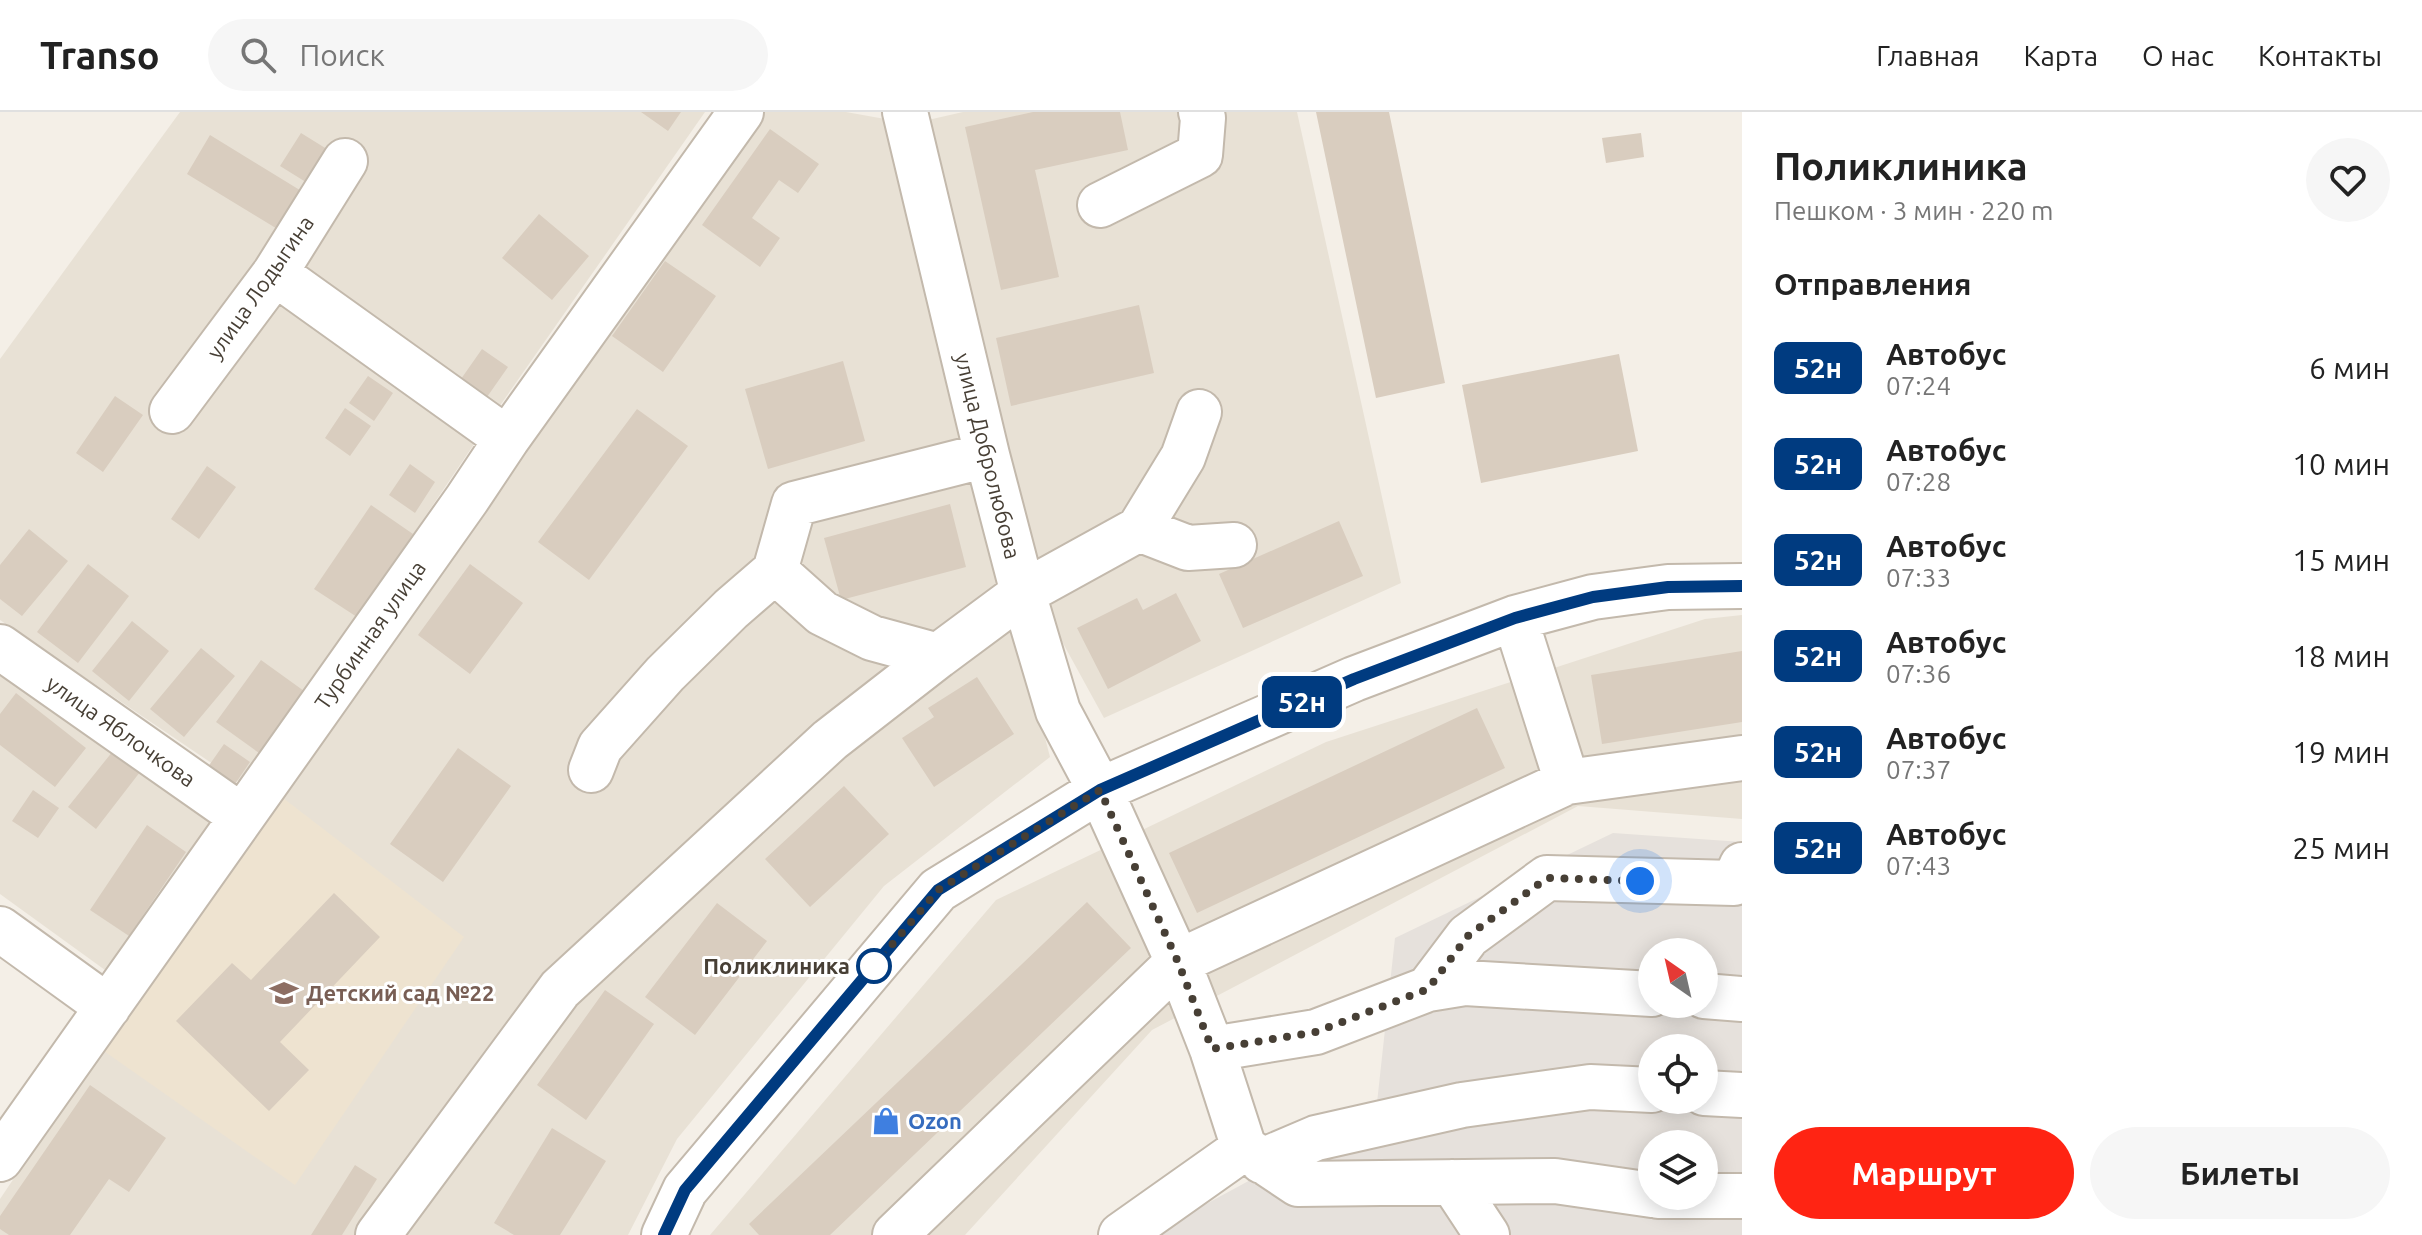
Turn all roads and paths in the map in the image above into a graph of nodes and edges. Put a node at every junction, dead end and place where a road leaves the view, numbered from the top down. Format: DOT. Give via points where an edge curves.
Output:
graph roads {
  1 [pos="741,112"];
  2 [pos="905,112"];
  3 [pos="1201,112"];
  4 [pos="345,161"];
  5 [pos="1100,205"];
  6 [pos="275,273"];
  7 [pos="172,411"];
  8 [pos="1199,412"];
  9 [pos="507,439"];
  10 [pos="987,455"];
  11 [pos="1139,529"];
  12 [pos="1234,545"];
  13 [pos="775,571"];
  14 [pos="1742,586"];
  15 [pos="1023,593"];
  16 [pos="1515,618"];
  17 [pos="0,647"];
  18 [pos="938,656"];
  19 [pos="1742,758"];
  20 [pos="591,770"];
  21 [pos="1567,782"];
  22 [pos="1100,790"];
  23 [pos="241,816"];
  24 [pos="1742,865"];
  25 [pos="0,929"];
  26 [pos="1178,962"];
  27 [pos="1428,989"];
  28 [pos="1638,993"];
  29 [pos="1718,997"];
  30 [pos="1742,999"];
  31 [pos="108,1007"];
  32 [pos="1212,1049"];
  33 [pos="1638,1089"];
  34 [pos="1718,1094"];
  35 [pos="1742,1095"];
  36 [pos="1253,1154"];
  37 [pos="0,1159"];
  38 [pos="1452,1182"];
  39 [pos="1638,1193"];
  40 [pos="1718,1196"];
  41 [pos="1742,1196"];
  42 [pos="378,1235"];
  43 [pos="664,1235"];
  44 [pos="895,1235"];
  45 [pos="1121,1235"];
  46 [pos="1487,1235"];
  1 -- 9 [label="street, Турбинная улица"];
  2 -- 10 [label="street, улица Добролюбова"];
  3 -- 5 [label="street" via="1200,155"];
  4 -- 6 [label="street, улица Лодыгина"];
  6 -- 7 [label="street, улица Лодыгина"];
  6 -- 9 [label="street"];
  8 -- 11 [label="street" via="1183,457"];
  9 -- 23 [label="street, Турбинная улица"];
  10 -- 13 [label="street" via="794,504"];
  10 -- 15 [label="street, улица Добролюбова"];
  11 -- 12 [label="street" via="1188,548"];
  11 -- 15 [label="street"];
  13 -- 18 [label="street" via="822,613 872,638"];
  13 -- 20 [label="street" via="665,674 600,747"];
  14 -- 16 [label="street" via="1668,587 1593,597"];
  15 -- 18 [label="street"];
  15 -- 22 [label="street, улица Добролюбова" via="1058,711"];
  16 -- 21 [label="street"];
  16 -- 22 [label="street" via="1354,679"];
  17 -- 23 [label="street, улица Яблочкова"];
  18 -- 42 [label="street" via="830,740 560,989"];
  19 -- 21 [label="street"];
  21 -- 26 [label="street"];
  22 -- 26 [label="street, улица Добролюбова"];
  22 -- 43 [label="street" via="938,890 685,1190"];
  23 -- 31 [label="street, Турбинная улица"];
  24 -- 27 [label="street" via="1734,883 1547,878 1468,936"];
  25 -- 31 [label="street"];
  26 -- 32 [label="street, улица Добролюбова"];
  26 -- 44 [label="street"];
  27 -- 28 [label="street" via="1465,983"];
  27 -- 32 [label="street" via="1316,1032"];
  29 -- 30 [label="street"];
  31 -- 37 [label="street, Турбинная улица"];
  32 -- 36 [label="street, улица Добролюбова"];
  33 -- 36 [label="street" via="1590,1087 1462,1105"];
  34 -- 35 [label="street"];
  36 -- 38 [label="street" via="1298,1184"];
  36 -- 45 [label="street"];
  38 -- 39 [label="street" via="1555,1181"];
  38 -- 46 [label="street"];
  40 -- 41 [label="street"];
}
